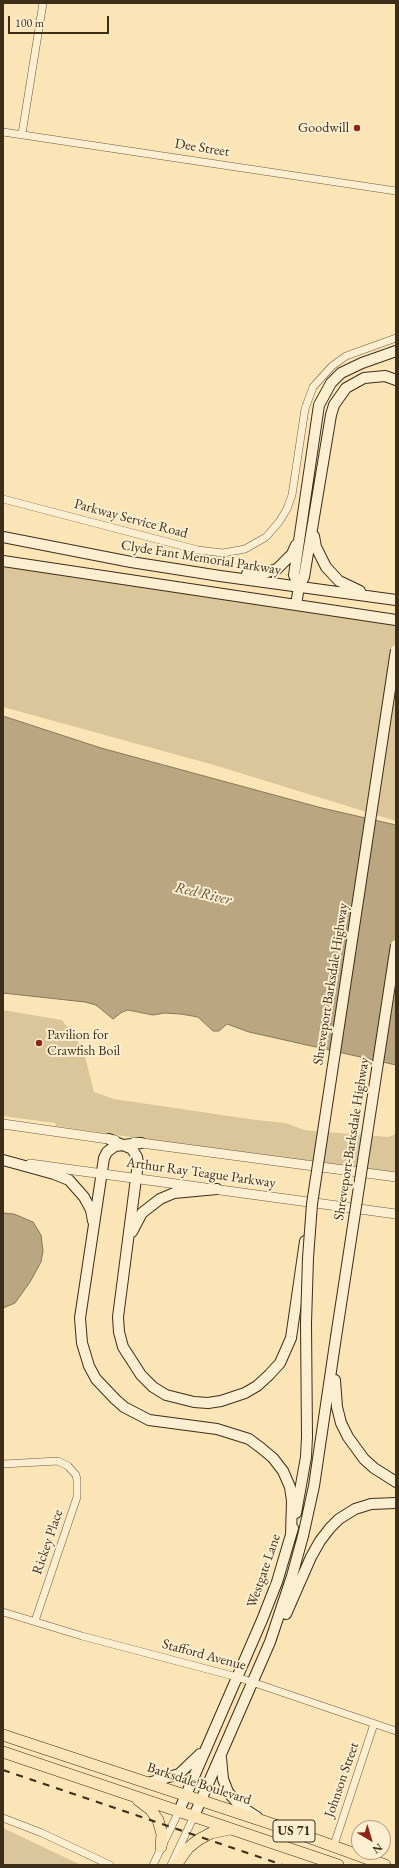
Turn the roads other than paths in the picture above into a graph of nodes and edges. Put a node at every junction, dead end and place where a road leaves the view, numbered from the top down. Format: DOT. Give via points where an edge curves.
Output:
graph roads {
  1 [pos="43,3"];
  2 [pos="3,132"];
  3 [pos="22,134"];
  4 [pos="396,191"];
  5 [pos="396,338"];
  6 [pos="396,352"];
  7 [pos="396,380"];
  8 [pos="3,499"];
  9 [pos="312,530"];
  10 [pos="3,537"];
  11 [pos="299,537"];
  12 [pos="3,561"];
  13 [pos="220,576"];
  14 [pos="299,586"];
  15 [pos="392,600"];
  16 [pos="296,605"];
  17 [pos="396,620"];
  18 [pos="396,650"];
  19 [pos="396,945"];
  20 [pos="3,1124"];
  21 [pos="109,1139"];
  22 [pos="141,1143"];
  23 [pos="124,1145"];
  24 [pos="3,1160"];
  25 [pos="102,1174"];
  26 [pos="396,1177"];
  27 [pos="136,1178"];
  28 [pos="217,1189"];
  29 [pos="312,1204"];
  30 [pos="396,1214"];
  31 [pos="95,1227"];
  32 [pos="127,1253"];
  33 [pos="306,1323"];
  34 [pos="336,1342"];
  35 [pos="3,1464"];
  36 [pos="396,1482"];
  37 [pos="396,1503"];
  38 [pos="291,1534"];
  39 [pos="3,1612"];
  40 [pos="35,1621"];
  41 [pos="270,1642"];
  42 [pos="237,1677"];
  43 [pos="253,1682"];
  44 [pos="374,1724"];
  45 [pos="396,1731"];
  46 [pos="3,1735"];
  47 [pos="51,1750"];
  48 [pos="204,1750"];
  49 [pos="222,1750"];
  50 [pos="3,1752"];
  51 [pos="46,1766"];
  52 [pos="148,1783"];
  53 [pos="133,1796"];
  54 [pos="185,1796"];
  55 [pos="201,1801"];
  56 [pos="179,1811"];
  57 [pos="194,1816"];
  58 [pos="3,1818"];
  59 [pos="264,1822"];
  60 [pos="233,1829"];
  61 [pos="334,1845"];
  62 [pos="161,1847"];
  63 [pos="333,1863"];
  64 [pos="110,1865"];
  65 [pos="152,1865"];
  66 [pos="171,1865"];
  67 [pos="176,1865"];
  68 [pos="385,1865"];
  1 -- 3 [label="street"];
  2 -- 3 [label="street, Dee Street"];
  3 -- 4 [label="street, Dee Street"];
  5 -- 8 [label="street, Parkway Service Road" via="346,356 332,366 313,387 305,409 290,502 273,530 253,545 224,553 198,550"];
  6 -- 11 [label="main road" via="341,373 324,393 316,417"];
  7 -- 9 [label="main road" via="385,376 364,378 346,388 334,405"];
  9 -- 14 [label="main road" via="304,577"];
  9 -- 15 [label="main road" via="320,558 339,581 358,591"];
  10 -- 13 [label="main road, Clyde Fant Memorial Parkway"];
  11 -- 13 [label="main road" via="292,554 277,569 261,574"];
  11 -- 14 [label="main road" via="294,575"];
  12 -- 16 [label="main road"];
  13 -- 14 [label="main road, Clyde Fant Memorial Parkway"];
  14 -- 15 [label="main road, Clyde Fant Memorial Parkway"];
  14 -- 16 [label="main road"];
  16 -- 17 [label="main road"];
  18 -- 29 [label="main road, Shreveport Barksdale Highway, bridge"];
  19 -- 34 [label="main road, Shreveport-Barksdale Highway, bridge"];
  20 -- 21 [label="street, Arthur Ray Teague Parkway"];
  21 -- 22 [label="street, Arthur Ray Teague Parkway"];
  21 -- 23 [label="main road"];
  22 -- 23 [label="main road"];
  22 -- 26 [label="street, Arthur Ray Teague Parkway"];
  23 -- 25 [label="main road" via="107,1152"];
  23 -- 27 [label="main road" via="132,1149 137,1157"];
  24 -- 25 [label="street, Arthur Ray Teague Parkway"];
  24 -- 31 [label="main road" via="54,1174 72,1183 87,1201"];
  25 -- 27 [label="street, Arthur Ray Teague Parkway"];
  25 -- 31 [label="main road"];
  27 -- 28 [label="street, Arthur Ray Teague Parkway"];
  27 -- 32 [label="main road"];
  28 -- 30 [label="street, Arthur Ray Teague Parkway"];
  28 -- 32 [label="main road" via="174,1193 155,1202 137,1221"];
  29 -- 32 [label="main road, bridge" via="291,1338 280,1363 257,1386 232,1399 208,1403 166,1395 141,1375 123,1347 119,1332 118,1316"];
  29 -- 33 [label="main road, Shreveport Barksdale Highway, bridge"];
  31 -- 38 [label="main road" via="80,1330 84,1353 96,1379 124,1407 149,1420 217,1429 249,1439 261,1448 283,1471 290,1487"];
  33 -- 38 [label="main road, Westgate Lane" via="306,1450 301,1490"];
  34 -- 36 [label="main road" via="334,1386 341,1423 355,1449 364,1459 387,1478"];
  34 -- 41 [label="main road, Westgate Lane" via="309,1511 292,1576"];
  35 -- 40 [label="street, Rickey Place" via="53,1460 63,1463 77,1480 78,1491"];
  37 -- 41 [label="main road" via="371,1504 356,1509 330,1528 311,1557 284,1618"];
  38 -- 42 [label="main road, Westgate Lane" via="275,1588"];
  39 -- 40 [label="street, Stafford Avenue"];
  40 -- 42 [label="street, Stafford Avenue"];
  41 -- 43 [label="main road, Westgate Lane"];
  42 -- 43 [label="street, Stafford Avenue"];
  42 -- 48 [label="main road, Westgate Lane"];
  43 -- 44 [label="street, Stafford Avenue"];
  43 -- 49 [label="main road, Westgate Lane"];
  44 -- 45 [label="street, Stafford Avenue"];
  44 -- 61 [label="street, Johnson Street"];
  46 -- 47 [label="main road, Barksdale Boulevard / US 71"];
  47 -- 51 [label="main road"];
  47 -- 52 [label="main road, Barksdale Boulevard / US 71"];
  48 -- 52 [label="main road" via="179,1774"];
  48 -- 54 [label="main road, Westgate Lane"];
  49 -- 55 [label="main road, Westgate Lane"];
  49 -- 59 [label="main road" via="221,1769 228,1792 240,1806"];
  50 -- 51 [label="main road, US 71"];
  51 -- 53 [label="main road, US 71"];
  52 -- 54 [label="main road, Barksdale Boulevard / US 71"];
  53 -- 56 [label="main road, US 71"];
  53 -- 62 [label="main road" via="156,1816 162,1834"];
  54 -- 55 [label="main road, Barksdale Boulevard / US 71"];
  54 -- 56 [label="main road, Westgate Lane"];
  55 -- 57 [label="main road, Westgate Lane"];
  55 -- 59 [label="main road, Barksdale Boulevard / US 71"];
  56 -- 57 [label="main road, US 71"];
  56 -- 62 [label="street"];
  57 -- 60 [label="main road, US 71"];
  57 -- 66 [label="street"];
  58 -- 64 [label="street"];
  59 -- 61 [label="main road, Barksdale Boulevard / US 71"];
  60 -- 63 [label="main road, US 71"];
  60 -- 67 [label="main road" via="215,1832 202,1838 188,1848"];
  61 -- 63 [label="main road"];
  61 -- 68 [label="main road, Barksdale Boulevard / US 71"];
  62 -- 65 [label="street"];
}
